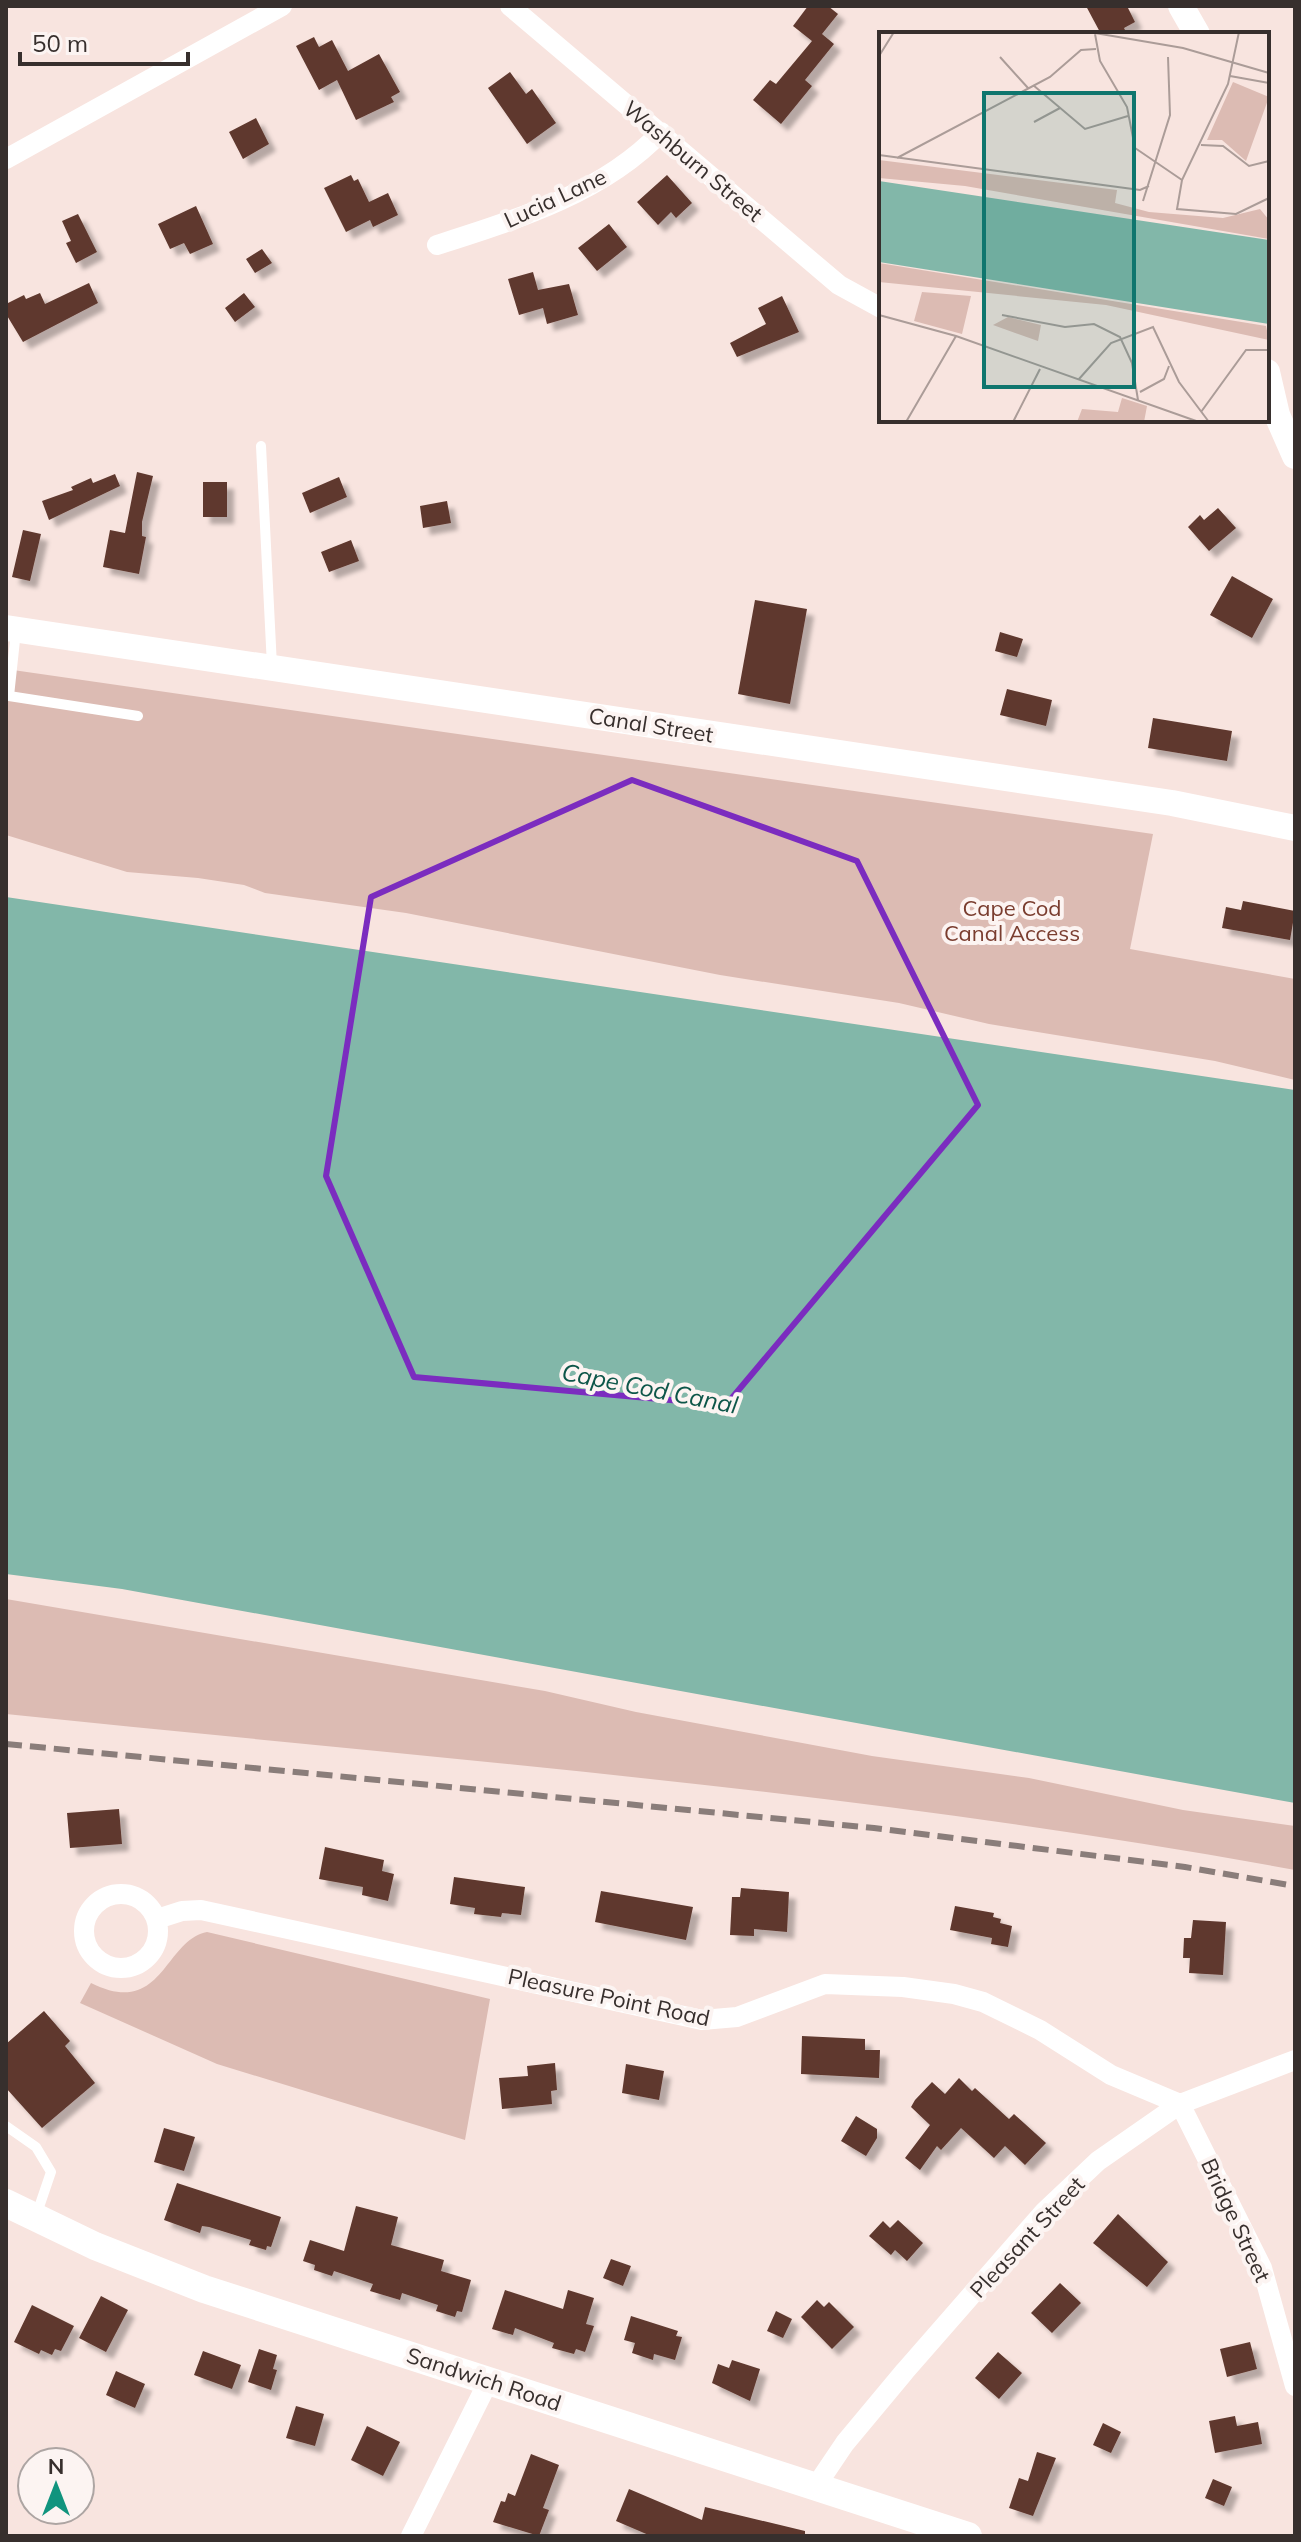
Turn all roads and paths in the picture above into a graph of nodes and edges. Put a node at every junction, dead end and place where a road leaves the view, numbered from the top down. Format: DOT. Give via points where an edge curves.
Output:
graph roads {
  1 [pos="282,6"];
  2 [pos="510,6"];
  3 [pos="1181,6"];
  4 [pos="1196,32"];
  5 [pos="661,132"];
  6 [pos="6,159"];
  7 [pos="437,245"];
  8 [pos="879,307"];
  9 [pos="1269,381"];
  10 [pos="261,446"];
  11 [pos="1295,456"];
  12 [pos="11,628"];
  13 [pos="272,668"];
  14 [pos="7,696"];
  15 [pos="138,716"];
  16 [pos="1295,828"];
  17 [pos="157,1919"];
  18 [pos="1295,2060"];
  19 [pos="1180,2104"];
  20 [pos="6,2126"];
  21 [pos="6,2203"];
  22 [pos="35,2218"];
  23 [pos="489,2380"];
  24 [pos="1295,2386"];
  25 [pos="816,2486"];
  26 [pos="411,2536"];
  27 [pos="968,2536"];
  1 -- 6 [label="street"];
  2 -- 5 [label="street, Washburn Street"];
  3 -- 4 [label="street"];
  5 -- 7 [label="street, Lucia Lane" via="635,157 586,187"];
  5 -- 8 [label="street, Washburn Street" via="839,285"];
  9 -- 11 [label="street"];
  10 -- 13 [label="lane"];
  12 -- 13 [label="street, Canal Street"];
  12 -- 14 [label="lane"];
  13 -- 16 [label="street, Canal Street" via="1141,799"];
  14 -- 15 [label="lane"];
  17 -- 19 [label="street, Pleasure Point Road" via="201,1910 702,2020 737,2017 825,1984 954,1994 983,2002 1111,2075"];
  18 -- 19 [label="street, Pleasant Street"];
  19 -- 24 [label="street, Bridge Street" via="1262,2268"];
  19 -- 25 [label="street, Pleasant Street" via="1098,2161 1044,2212 845,2443"];
  20 -- 22 [label="lane" via="36,2147 51,2172"];
  21 -- 22 [label="main road, Sandwich Road"];
  22 -- 23 [label="main road, Sandwich Road" via="204,2289"];
  23 -- 25 [label="main road, Sandwich Road"];
  23 -- 26 [label="street"];
  25 -- 27 [label="main road, Sandwich Road"];
}
